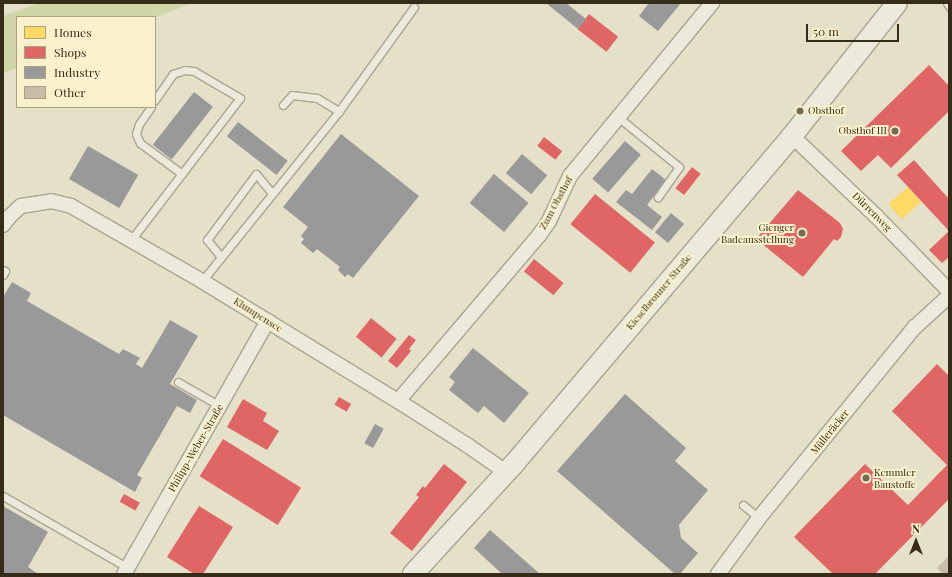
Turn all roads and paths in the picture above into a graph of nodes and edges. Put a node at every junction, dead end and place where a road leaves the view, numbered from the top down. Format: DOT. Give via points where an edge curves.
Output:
graph roads {
  1 [pos="712,3"];
  2 [pos="897,3"];
  3 [pos="947,3"];
  4 [pos="949,6"];
  5 [pos="414,7"];
  6 [pos="156,99"];
  7 [pos="283,105"];
  8 [pos="149,108"];
  9 [pos="339,111"];
  10 [pos="618,117"];
  11 [pos="792,136"];
  12 [pos="182,174"];
  13 [pos="272,193"];
  14 [pos="658,197"];
  15 [pos="3,225"];
  16 [pos="131,240"];
  17 [pos="221,257"];
  18 [pos="3,270"];
  19 [pos="3,275"];
  20 [pos="202,280"];
  21 [pos="949,291"];
  22 [pos="949,296"];
  23 [pos="268,321"];
  24 [pos="178,382"];
  25 [pos="398,401"];
  26 [pos="220,406"];
  27 [pos="506,472"];
  28 [pos="3,496"];
  29 [pos="743,505"];
  30 [pos="759,518"];
  31 [pos="126,571"];
  32 [pos="413,574"];
  33 [pos="718,574"];
  1 -- 10 [label="street, Zum Obsthof"];
  2 -- 11 [label="street, Kieselbronner Straße"];
  3 -- 4 [label="lane"];
  5 -- 9 [label="lane"];
  6 -- 12 [label="lane" via="173,74 185,70 194,71 240,98"];
  7 -- 9 [label="lane" via="292,95 318,98"];
  8 -- 12 [label="lane" via="136,134 140,142"];
  9 -- 13 [label="lane"];
  10 -- 14 [label="lane" via="679,167"];
  10 -- 25 [label="street, Zum Obsthof" via="570,176 549,221 540,234"];
  11 -- 21 [label="street, Dürrenweg" via="876,216"];
  11 -- 27 [label="street, Kieselbronner Straße"];
  12 -- 16 [label="lane"];
  13 -- 17 [label="lane"];
  13 -- 17 [label="lane" via="256,174 207,240"];
  15 -- 16 [label="street, Klumpensee" via="21,206 51,201 70,206"];
  16 -- 20 [label="street, Klumpensee"];
  17 -- 20 [label="lane"];
  18 -- 19 [label="lane"];
  20 -- 23 [label="street, Klumpensee"];
  22 -- 30 [label="street, Mülleräcker" via="915,327"];
  23 -- 25 [label="street, Klumpensee"];
  23 -- 26 [label="street, Philipp-Weber-Straße"];
  24 -- 26 [label="lane"];
  25 -- 27 [label="street, Klumpensee"];
  26 -- 31 [label="street, Philipp-Weber-Straße"];
  27 -- 32 [label="street, Kieselbronner Straße"];
  28 -- 31 [label="lane"];
  29 -- 30 [label="lane"];
  30 -- 33 [label="street, Mülleräcker"];
}
